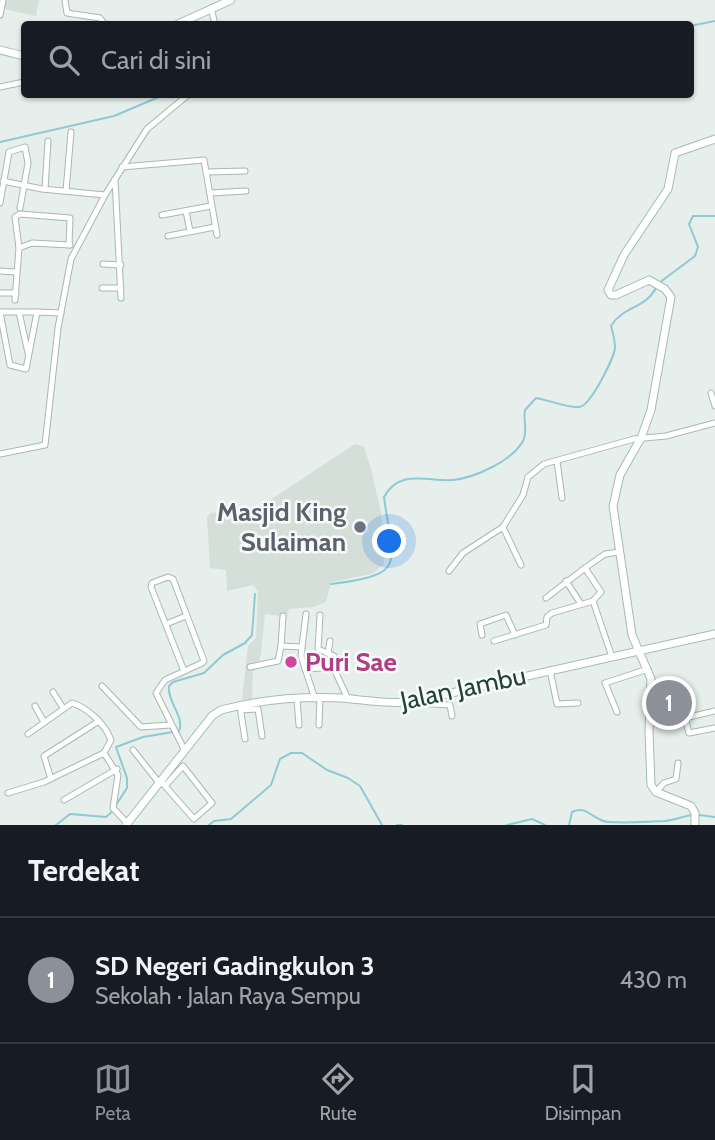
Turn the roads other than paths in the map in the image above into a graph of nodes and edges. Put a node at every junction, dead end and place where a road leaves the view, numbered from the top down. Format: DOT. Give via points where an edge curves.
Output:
graph roads {
  1 [pos="3,0"];
  2 [pos="65,0"];
  3 [pos="231,0"];
  4 [pos="211,8"];
  5 [pos="0,15"];
  6 [pos="102,21"];
  7 [pos="186,21"];
  8 [pos="214,21"];
  9 [pos="0,50"];
  10 [pos="21,55"];
  11 [pos="21,83"];
  12 [pos="0,87"];
  13 [pos="184,98"];
  14 [pos="71,132"];
  15 [pos="715,139"];
  16 [pos="48,141"];
  17 [pos="122,167"];
  18 [pos="245,171"];
  19 [pos="207,172"];
  20 [pos="115,179"];
  21 [pos="4,181"];
  22 [pos="24,185"];
  23 [pos="44,189"];
  24 [pos="66,191"];
  25 [pos="246,191"];
  26 [pos="210,192"];
  27 [pos="105,195"];
  28 [pos="0,203"];
  29 [pos="211,206"];
  30 [pos="20,208"];
  31 [pos="186,211"];
  32 [pos="162,215"];
  33 [pos="215,227"];
  34 [pos="190,231"];
  35 [pos="217,235"];
  36 [pos="168,236"];
  37 [pos="69,244"];
  38 [pos="77,246"];
  39 [pos="19,248"];
  40 [pos="103,264"];
  41 [pos="121,265"];
  42 [pos="0,271"];
  43 [pos="16,272"];
  44 [pos="102,288"];
  45 [pos="121,288"];
  46 [pos="0,293"];
  47 [pos="121,298"];
  48 [pos="0,312"];
  49 [pos="19,312"];
  50 [pos="37,312"];
  51 [pos="61,313"];
  52 [pos="30,359"];
  53 [pos="712,393"];
  54 [pos="715,406"];
  55 [pos="715,422"];
  56 [pos="641,438"];
  57 [pos="0,454"];
  58 [pos="557,461"];
  59 [pos="562,498"];
  60 [pos="503,527"];
  61 [pos="620,552"];
  62 [pos="522,565"];
  63 [pos="585,568"];
  64 [pos="449,571"];
  65 [pos="566,582"];
  66 [pos="546,598"];
  67 [pos="593,601"];
  68 [pos="582,604"];
  69 [pos="306,614"];
  70 [pos="320,615"];
  71 [pos="186,616"];
  72 [pos="284,616"];
  73 [pos="166,624"];
  74 [pos="715,634"];
  75 [pos="482,635"];
  76 [pos="515,635"];
  77 [pos="330,641"];
  78 [pos="494,641"];
  79 [pos="282,646"];
  80 [pos="302,647"];
  81 [pos="638,651"];
  82 [pos="328,653"];
  83 [pos="612,657"];
  84 [pos="250,667"];
  85 [pos="323,668"];
  86 [pos="305,669"];
  87 [pos="648,669"];
  88 [pos="550,670"];
  89 [pos="184,671"];
  90 [pos="102,686"];
  91 [pos="53,692"];
  92 [pos="452,693"];
  93 [pos="297,699"];
  94 [pos="317,699"];
  95 [pos="348,699"];
  96 [pos="411,702"];
  97 [pos="578,703"];
  98 [pos="444,704"];
  99 [pos="35,706"];
  100 [pos="63,708"];
  101 [pos="241,708"];
  102 [pos="715,711"];
  103 [pos="617,712"];
  104 [pos="452,716"];
  105 [pos="99,721"];
  106 [pos="685,721"];
  107 [pos="44,722"];
  108 [pos="649,722"];
  109 [pos="299,725"];
  110 [pos="319,725"];
  111 [pos="715,728"];
  112 [pos="172,730"];
  113 [pos="28,734"];
  114 [pos="262,736"];
  115 [pos="245,739"];
  116 [pos="133,750"];
  117 [pos="185,752"];
  118 [pos="104,753"];
  119 [pos="678,763"];
  120 [pos="117,769"];
  121 [pos="51,779"];
  122 [pos="162,784"];
  123 [pos="8,793"];
  124 [pos="656,793"];
  125 [pos="64,800"];
  126 [pos="695,818"];
  127 [pos="194,819"];
  128 [pos="126,824"];
  129 [pos="187,825"];
  1 -- 5 [label="street"];
  2 -- 6 [label="street" via="67,13"];
  3 -- 4 [label="street"];
  4 -- 7 [label="street"];
  4 -- 8 [label="street"];
  9 -- 10 [label="street"];
  11 -- 12 [label="street"];
  13 -- 17 [label="street" via="146,129"];
  14 -- 24 [label="street"];
  15 -- 56 [label="street" via="675,153 668,189 610,282 608,293 616,295 646,280 670,293 653,403"];
  16 -- 23 [label="street"];
  17 -- 19 [label="street" via="202,160"];
  17 -- 20 [label="street"];
  18 -- 19 [label="street"];
  19 -- 26 [label="street"];
  20 -- 27 [label="street"];
  20 -- 41 [label="street"];
  21 -- 22 [label="street"];
  21 -- 22 [label="street" via="9,152 24,147 28,163"];
  21 -- 28 [label="street"];
  22 -- 23 [label="street"];
  22 -- 30 [label="street"];
  23 -- 24 [label="street"];
  24 -- 27 [label="street"];
  25 -- 26 [label="street"];
  26 -- 29 [label="street"];
  27 -- 38 [label="street"];
  29 -- 31 [label="street"];
  29 -- 33 [label="street"];
  31 -- 32 [label="street"];
  31 -- 34 [label="street"];
  33 -- 34 [label="street"];
  33 -- 35 [label="street"];
  34 -- 36 [label="street"];
  37 -- 38 [label="street"];
  37 -- 39 [label="street" via="32,243"];
  37 -- 39 [label="street" via="70,218 20,214 14,220"];
  38 -- 51 [label="street"];
  39 -- 43 [label="street"];
  40 -- 41 [label="street"];
  41 -- 45 [label="street"];
  42 -- 43 [label="street"];
  43 -- 46 [label="street" via="15,297"];
  44 -- 45 [label="street"];
  45 -- 47 [label="street"];
  48 -- 49 [label="street"];
  48 -- 52 [label="street" via="11,367 26,369"];
  49 -- 50 [label="street"];
  49 -- 52 [label="street"];
  50 -- 51 [label="street"];
  50 -- 52 [label="street"];
  51 -- 57 [label="street" via="45,445"];
  53 -- 54 [label="street"];
  55 -- 56 [label="street"];
  56 -- 58 [label="street"];
  56 -- 61 [label="street" via="613,496"];
  58 -- 59 [label="street"];
  58 -- 60 [label="street" via="544,464 528,477"];
  60 -- 62 [label="street"];
  60 -- 64 [label="street" via="463,553"];
  61 -- 63 [label="street" via="605,554"];
  61 -- 81 [label="street"];
  63 -- 65 [label="street"];
  63 -- 67 [label="street" via="601,592"];
  65 -- 66 [label="street"];
  65 -- 68 [label="street"];
  67 -- 68 [label="street"];
  67 -- 83 [label="street"];
  68 -- 76 [label="street" via="552,613 546,625"];
  69 -- 80 [label="street"];
  70 -- 82 [label="street" via="318,649"];
  71 -- 73 [label="street"];
  71 -- 73 [label="street" via="173,579 168,577 151,585"];
  71 -- 89 [label="street" via="204,661"];
  72 -- 79 [label="street"];
  73 -- 89 [label="street"];
  74 -- 81 [label="street, Jalan Jambu"];
  75 -- 76 [label="street" via="480,624 506,615"];
  76 -- 78 [label="street"];
  77 -- 82 [label="street"];
  79 -- 80 [label="street"];
  79 -- 84 [label="street" via="279,660"];
  80 -- 86 [label="street"];
  81 -- 83 [label="street, Jalan Jambu"];
  81 -- 87 [label="street"];
  82 -- 95 [label="street" via="334,656 335,671"];
  83 -- 88 [label="street, Jalan Jambu"];
  85 -- 86 [label="street"];
  86 -- 94 [label="street"];
  87 -- 103 [label="street" via="605,683"];
  87 -- 108 [label="street" via="652,690"];
  88 -- 92 [label="street, Jalan Jambu"];
  88 -- 97 [label="street" via="557,704"];
  89 -- 112 [label="street" via="164,680 156,693"];
  90 -- 112 [label="street" via="141,727"];
  91 -- 100 [label="street"];
  92 -- 96 [label="street, Jalan Jambu"];
  92 -- 98 [label="street"];
  93 -- 94 [label="street, Jalan Jambu"];
  93 -- 101 [label="street, Jalan Jambu"];
  93 -- 109 [label="street"];
  94 -- 95 [label="street, Jalan Jambu"];
  94 -- 110 [label="street"];
  95 -- 96 [label="street, Jalan Jambu" via="379,704"];
  96 -- 98 [label="street"];
  98 -- 104 [label="street" via="450,705"];
  99 -- 107 [label="street"];
  100 -- 105 [label="street" via="78,705"];
  100 -- 107 [label="street"];
  101 -- 114 [label="street" via="258,709"];
  101 -- 115 [label="street"];
  101 -- 117 [label="street, Jalan Jambu" via="216,712"];
  102 -- 106 [label="street"];
  105 -- 118 [label="street" via="111,740"];
  105 -- 121 [label="street" via="44,756"];
  106 -- 108 [label="street"];
  106 -- 111 [label="street" via="689,733"];
  107 -- 113 [label="street"];
  108 -- 124 [label="street" via="651,785"];
  112 -- 117 [label="street"];
  116 -- 122 [label="street"];
  117 -- 122 [label="street, Jalan Jambu"];
  118 -- 120 [label="street"];
  118 -- 121 [label="street"];
  119 -- 124 [label="street" via="676,779 664,783"];
  120 -- 125 [label="street"];
  120 -- 128 [label="street" via="115,810"];
  121 -- 123 [label="street"];
  122 -- 127 [label="street"];
  122 -- 127 [label="street" via="184,767 212,801"];
  122 -- 128 [label="street, Jalan Jambu"];
  124 -- 126 [label="street" via="687,803"];
  127 -- 129 [label="street"];
}
